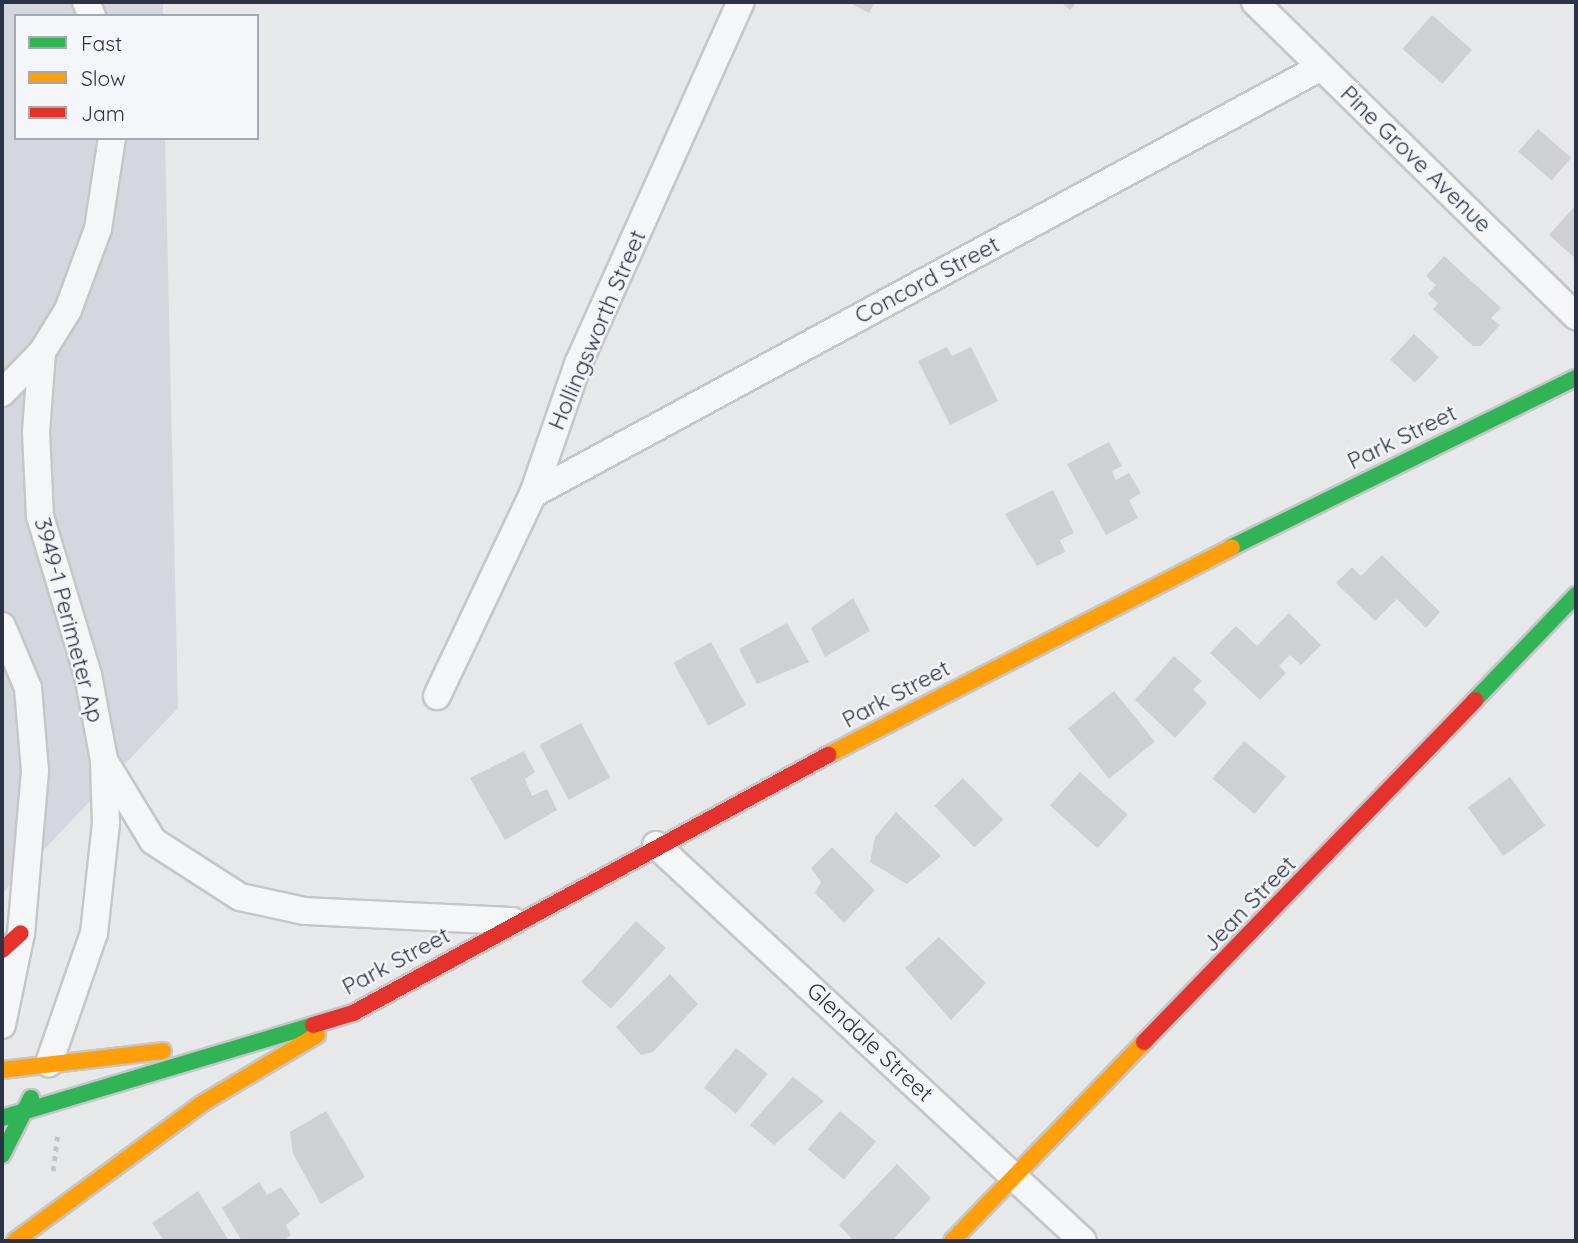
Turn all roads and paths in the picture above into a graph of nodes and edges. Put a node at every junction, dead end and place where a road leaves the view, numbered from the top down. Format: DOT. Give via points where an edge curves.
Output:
graph roads {
  1 [pos="741,2"];
  2 [pos="1255,2"];
  3 [pos="1321,67"];
  4 [pos="112,140"];
  5 [pos="1576,316"];
  6 [pos="42,352"];
  7 [pos="1576,378"];
  8 [pos="2,393"];
  9 [pos="533,494"];
  10 [pos="1576,595"];
  11 [pos="2,626"];
  12 [pos="437,696"];
  13 [pos="104,761"];
  14 [pos="656,845"];
  15 [pos="513,921"];
  16 [pos="12,942"];
  17 [pos="353,1013"];
  18 [pos="2,1025"];
  19 [pos="237,1044"];
  20 [pos="49,1063"];
  21 [pos="2,1070"];
  22 [pos="24,1112"];
  23 [pos="2,1118"];
  24 [pos="59,1128"];
  25 [pos="2,1155"];
  26 [pos="1016,1175"];
  27 [pos="58,1181"];
  28 [pos="15,1241"];
  29 [pos="952,1241"];
  30 [pos="1083,1241"];
  1 -- 9 [label="street, Hollingsworth Street" via="578,364"];
  2 -- 3 [label="street, Pine Grove Avenue"];
  3 -- 5 [label="street, Pine Grove Avenue"];
  3 -- 9 [label="street, Concord Street"];
  4 -- 6 [label="street" via="89,257"];
  6 -- 8 [label="street"];
  6 -- 13 [label="street, 3949-1 Perimeter Ap" via="36,432 40,516 89,674"];
  7 -- 14 [label="street, Park Street" via="1136,594"];
  9 -- 12 [label="street, Hollingsworth Street"];
  10 -- 26 [label="street, Jean Street"];
  11 -- 16 [label="street" via="28,688 33,736 34,824"];
  13 -- 15 [label="street" via="153,841 240,897 305,911"];
  13 -- 20 [label="street, 3949-1 Perimeter Ap" via="106,823 94,933"];
  14 -- 15 [label="street, Park Street"];
  14 -- 26 [label="street, Glendale Street"];
  15 -- 17 [label="street, Park Street"];
  16 -- 18 [label="street"];
  17 -- 19 [label="street, Park Street"];
  17 -- 28 [label="street" via="203,1103"];
  19 -- 20 [label="street, Park Street"];
  19 -- 22 [label="street, Park Street"];
  20 -- 21 [label="street, Park Street"];
  20 -- 22 [label="street"];
  22 -- 23 [label="street, Park Street"];
  22 -- 25 [label="street"];
  24 -- 27 [label="path" via="50,1167"];
  26 -- 29 [label="street, Jean Street"];
  26 -- 30 [label="street, Glendale Street"];
}
